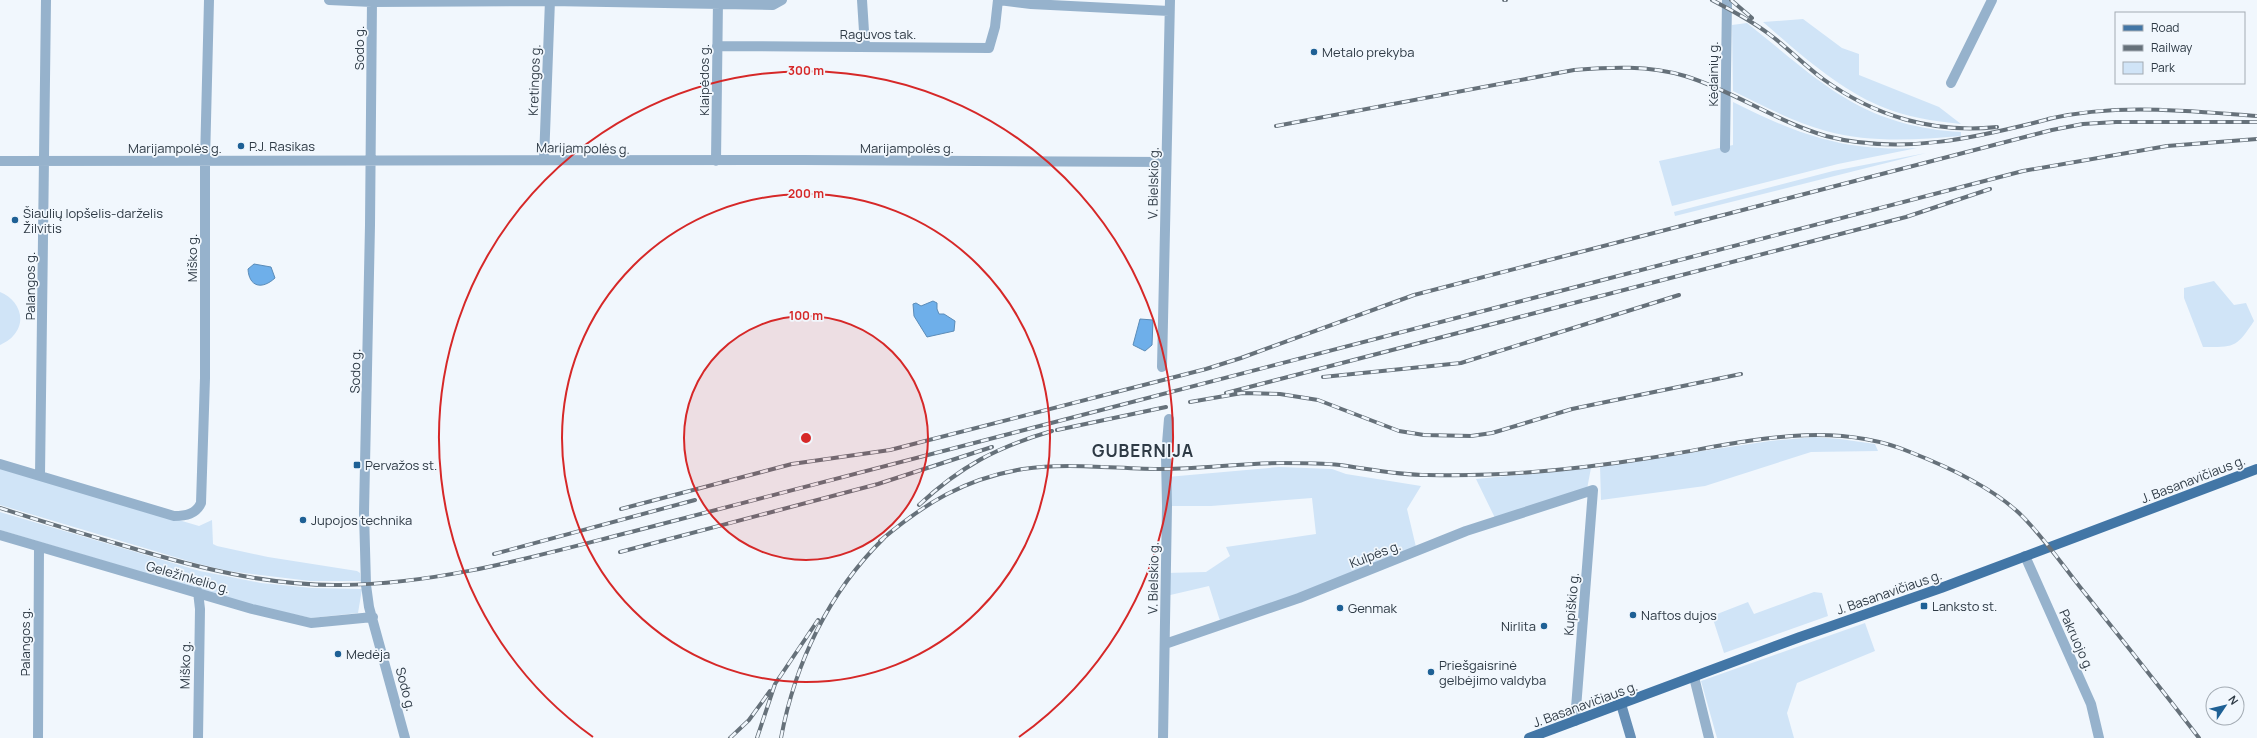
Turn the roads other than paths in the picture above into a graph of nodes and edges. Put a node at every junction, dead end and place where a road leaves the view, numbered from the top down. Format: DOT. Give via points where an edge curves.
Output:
graph roads {
  1 [pos="46,0"];
  2 [pos="209,0"];
  3 [pos="329,0"];
  4 [pos="550,0"];
  5 [pos="782,0"];
  6 [pos="862,0"];
  7 [pos="999,0"];
  8 [pos="1170,0"];
  9 [pos="1727,0"];
  10 [pos="1992,0"];
  11 [pos="372,1"];
  12 [pos="718,2"];
  13 [pos="1169,11"];
  14 [pos="717,46"];
  15 [pos="865,47"];
  16 [pos="1951,82"];
  17 [pos="1725,148"];
  18 [pos="0,160"];
  19 [pos="43,160"];
  20 [pos="544,160"];
  21 [pos="205,161"];
  22 [pos="716,161"];
  23 [pos="371,162"];
  24 [pos="1166,162"];
  25 [pos="1162,367"];
  26 [pos="1168,419"];
  27 [pos="0,464"];
  28 [pos="2257,469"];
  29 [pos="40,476"];
  30 [pos="1594,490"];
  31 [pos="0,535"];
  32 [pos="39,547"];
  33 [pos="2025,556"];
  34 [pos="198,592"];
  35 [pos="373,618"];
  36 [pos="1165,644"];
  37 [pos="1694,677"];
  38 [pos="1621,704"];
  39 [pos="1575,721"];
  40 [pos="38,738"];
  41 [pos="198,738"];
  42 [pos="405,738"];
  43 [pos="1163,738"];
  44 [pos="1530,738"];
  45 [pos="1631,738"];
  46 [pos="1709,738"];
  47 [pos="2099,738"];
  1 -- 19 [label="street, Palangos g."];
  2 -- 21 [label="street, Miško g."];
  3 -- 11 [label="street"];
  4 -- 11 [label="street"];
  4 -- 12 [label="street"];
  4 -- 20 [label="street, Kretingos g."];
  5 -- 12 [label="street" via="773,5"];
  6 -- 15 [label="street"];
  7 -- 13 [label="street, Raguvos tak."];
  7 -- 15 [label="street, Raguvos tak." via="989,48"];
  8 -- 13 [label="street, V. Bielskio g."];
  9 -- 17 [label="street, Kėdainių g."];
  10 -- 16 [label="street"];
  11 -- 23 [label="street, Sodo g."];
  12 -- 14 [label="street, Klaipėdos g."];
  13 -- 24 [label="street, V. Bielskio g."];
  14 -- 15 [label="street, Raguvos tak."];
  14 -- 22 [label="street, Klaipėdos g."];
  18 -- 19 [label="street, Marijampolės g."];
  19 -- 21 [label="street, Marijampolės g."];
  19 -- 29 [label="street, Palangos g."];
  20 -- 22 [label="street, Marijampolės g."];
  20 -- 23 [label="street, Marijampolės g."];
  21 -- 23 [label="street, Marijampolės g."];
  21 -- 29 [label="street, Miško g." via="203,497 199,508 187,515 174,516"];
  22 -- 24 [label="street, Marijampolės g."];
  23 -- 35 [label="street, Sodo g." via="364,513 366,585"];
  24 -- 25 [label="street, V. Bielskio g."];
  26 -- 36 [label="street, V. Bielskio g."];
  27 -- 29 [label="street"];
  28 -- 33 [label="main road, J. Basanavičiaus g."];
  30 -- 36 [label="street, Kulpės g." via="1466,531 1299,598"];
  30 -- 39 [label="street, Kupiškio g."];
  31 -- 32 [label="street, Geležinkelio g."];
  32 -- 34 [label="street, Geležinkelio g." via="119,572"];
  32 -- 40 [label="street, Palangos g."];
  33 -- 37 [label="main road, J. Basanavičiaus g."];
  33 -- 47 [label="street, Pakruojo g." via="2091,704"];
  34 -- 35 [label="street, Geležinkelio g." via="252,610 311,623"];
  34 -- 41 [label="street, Miško g."];
  35 -- 42 [label="street, Sodo g."];
  36 -- 43 [label="street, V. Bielskio g."];
  37 -- 38 [label="main road, J. Basanavičiaus g."];
  37 -- 46 [label="street"];
  38 -- 39 [label="main road, J. Basanavičiaus g."];
  38 -- 45 [label="main road"];
  39 -- 44 [label="main road, J. Basanavičiaus g."];
}
